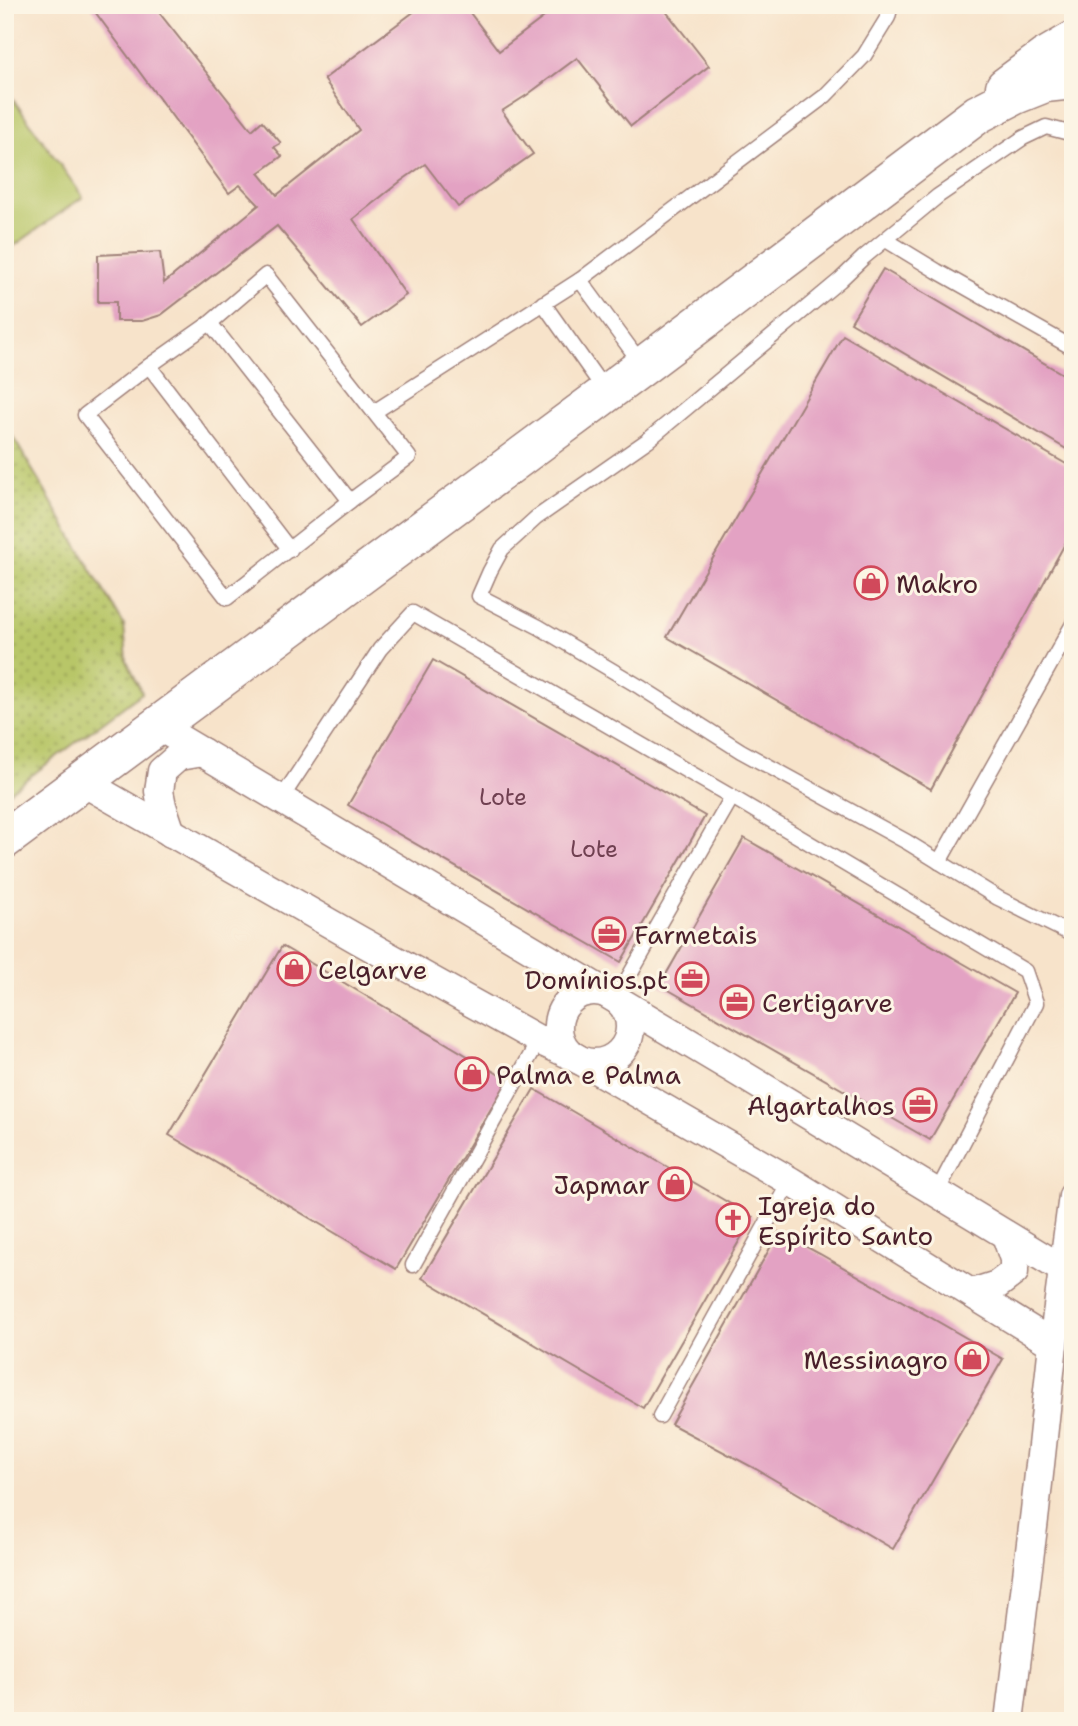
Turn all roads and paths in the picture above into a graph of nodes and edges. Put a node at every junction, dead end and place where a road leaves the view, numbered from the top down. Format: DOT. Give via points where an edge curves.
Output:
graph roads {
  1 [pos="891,5"];
  2 [pos="1073,41"];
  3 [pos="1073,80"];
  4 [pos="978,114"];
  5 [pos="1073,134"];
  6 [pos="886,240"];
  7 [pos="580,280"];
  8 [pos="543,303"];
  9 [pos="210,323"];
  10 [pos="1073,348"];
  11 [pos="149,366"];
  12 [pos="643,366"];
  13 [pos="607,393"];
  14 [pos="374,412"];
  15 [pos="350,501"];
  16 [pos="290,550"];
  17 [pos="1073,624"];
  18 [pos="158,726"];
  19 [pos="202,752"];
  20 [pos="83,782"];
  21 [pos="732,797"];
  22 [pos="281,799"];
  23 [pos="171,833"];
  24 [pos="5,839"];
  25 [pos="939,862"];
  26 [pos="1073,935"];
  27 [pos="616,999"];
  28 [pos="539,1040"];
  29 [pos="573,1056"];
  30 [pos="790,1181"];
  31 [pos="937,1192"];
  32 [pos="1073,1196"];
  33 [pos="1006,1235"];
  34 [pos="413,1265"];
  35 [pos="1064,1270"];
  36 [pos="972,1293"];
  37 [pos="1053,1344"];
  38 [pos="660,1416"];
  39 [pos="1009,1721"];
  1 -- 7 [label="lane" via="864,56 825,96"];
  2 -- 4 [label="street" via="997,93"];
  3 -- 4 [label="street" via="1045,83"];
  4 -- 12 [label="street"];
  5 -- 6 [label="lane" via="1046,127 1023,138"];
  6 -- 10 [label="lane"];
  6 -- 25 [label="lane" via="648,440 536,519 502,549 479,596"];
  7 -- 8 [label="lane"];
  7 -- 12 [label="lane"];
  8 -- 13 [label="lane"];
  8 -- 14 [label="lane"];
  9 -- 11 [label="lane"];
  9 -- 14 [label="lane" via="266,275"];
  9 -- 15 [label="lane"];
  11 -- 16 [label="lane"];
  11 -- 16 [label="lane" via="85,415 226,598"];
  12 -- 13 [label="street"];
  13 -- 18 [label="street"];
  14 -- 15 [label="lane" via="409,457"];
  15 -- 16 [label="lane"];
  17 -- 25 [label="lane"];
  18 -- 19 [label="street"];
  18 -- 20 [label="street"];
  19 -- 22 [label="street"];
  19 -- 23 [label="street" via="179,756 162,771 159,791"];
  20 -- 23 [label="street"];
  20 -- 24 [label="street"];
  21 -- 22 [label="lane" via="413,613 380,649"];
  21 -- 27 [label="lane"];
  21 -- 31 [label="lane" via="1025,971 1036,1003"];
  22 -- 27 [label="street"];
  23 -- 28 [label="street"];
  25 -- 26 [label="lane"];
  27 -- 29 [label="street" via="628,1015 625,1046 617,1055 596,1063"];
  27 -- 29 [label="street" via="593,991 568,1002 558,1028"];
  27 -- 31 [label="street"];
  28 -- 29 [label="street"];
  28 -- 34 [label="lane"];
  29 -- 30 [label="street"];
  30 -- 36 [label="street"];
  30 -- 38 [label="lane"];
  31 -- 33 [label="street"];
  32 -- 35 [label="street"];
  33 -- 35 [label="street"];
  33 -- 36 [label="street" via="1014,1272 997,1285"];
  35 -- 37 [label="street"];
  36 -- 37 [label="street"];
  37 -- 39 [label="street"];
}
